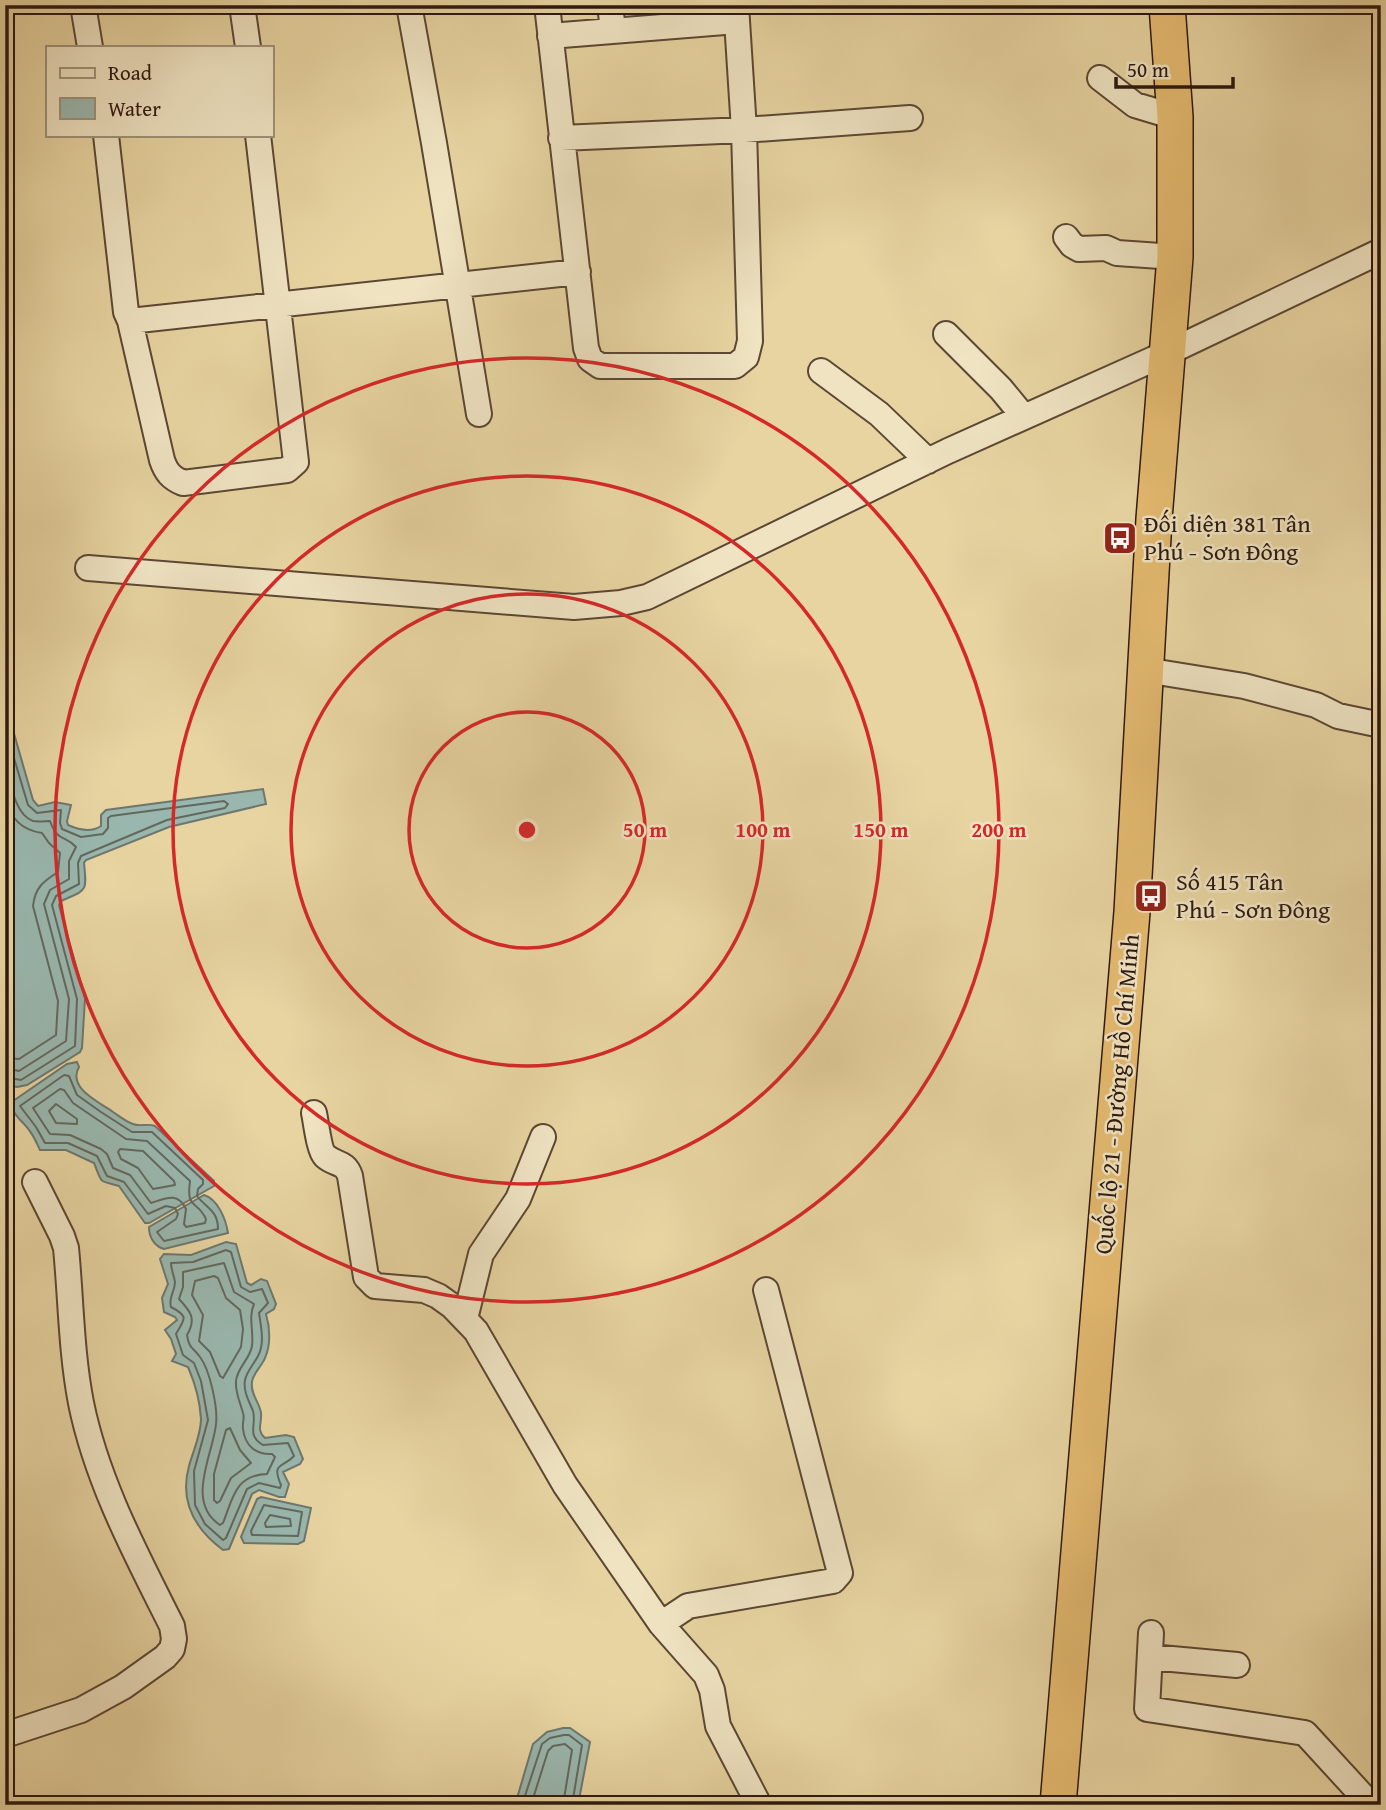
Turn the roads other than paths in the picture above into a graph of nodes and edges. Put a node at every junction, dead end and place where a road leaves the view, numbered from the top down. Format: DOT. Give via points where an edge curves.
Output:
graph roads {
  1 [pos="83,5"];
  2 [pos="242,5"];
  3 [pos="409,5"];
  4 [pos="547,5"];
  5 [pos="610,5"];
  6 [pos="1167,5"];
  7 [pos="737,13"];
  8 [pos="613,30"];
  9 [pos="550,36"];
  10 [pos="90,46"];
  11 [pos="247,46"];
  12 [pos="1100,78"];
  13 [pos="1175,117"];
  14 [pos="910,118"];
  15 [pos="744,130"];
  16 [pos="106,136"];
  17 [pos="258,136"];
  18 [pos="561,138"];
  19 [pos="1066,237"];
  20 [pos="1381,251"];
  21 [pos="1175,257"];
  22 [pos="579,272"];
  23 [pos="458,285"];
  24 [pos="278,304"];
  25 [pos="130,321"];
  26 [pos="946,334"];
  27 [pos="1167,353"];
  28 [pos="821,371"];
  29 [pos="478,414"];
  30 [pos="1024,417"];
  31 [pos="928,461"];
  32 [pos="88,568"];
  33 [pos="1145,670"];
  34 [pos="1381,725"];
  35 [pos="314,1113"];
  36 [pos="543,1137"];
  37 [pos="35,1182"];
  38 [pos="766,1290"];
  39 [pos="465,1319"];
  40 [pos="661,1624"];
  41 [pos="1151,1633"];
  42 [pos="1150,1657"];
  43 [pos="1237,1665"];
  44 [pos="5,1735"];
  45 [pos="759,1805"];
  46 [pos="1058,1805"];
  47 [pos="1371,1805"];
  1 -- 10 [label="street"];
  2 -- 11 [label="street"];
  3 -- 23 [label="street"];
  4 -- 9 [label="street"];
  5 -- 8 [label="street"];
  6 -- 13 [label="highway, Quốc lộ 21 - Đường Hồ Chí Minh"];
  7 -- 8 [label="street"];
  7 -- 15 [label="street"];
  8 -- 9 [label="street"];
  9 -- 18 [label="street"];
  12 -- 13 [label="street" via="1135,106"];
  13 -- 21 [label="highway, Quốc lộ 21 - Đường Hồ Chí Minh"];
  14 -- 15 [label="street"];
  15 -- 18 [label="street"];
  15 -- 22 [label="street" via="750,341 746,357 735,366 600,366 590,359 586,348"];
  16 -- 25 [label="street" via="125,312"];
  17 -- 24 [label="street"];
  18 -- 22 [label="street"];
  19 -- 21 [label="street" via="1079,249"];
  20 -- 27 [label="street"];
  21 -- 27 [label="highway, Quốc lộ 21 - Đường Hồ Chí Minh"];
  22 -- 23 [label="street"];
  23 -- 24 [label="street"];
  23 -- 29 [label="street"];
  24 -- 25 [label="street"];
  24 -- 25 [label="street" via="296,463 287,470 183,483 166,471 162,460"];
  26 -- 30 [label="street"];
  27 -- 30 [label="street"];
  27 -- 33 [label="highway, Quốc lộ 21 - Đường Hồ Chí Minh"];
  28 -- 31 [label="street" via="879,414"];
  30 -- 31 [label="street"];
  31 -- 32 [label="street" via="646,597 621,603 574,607"];
  33 -- 34 [label="street" via="1268,691 1338,716"];
  33 -- 46 [label="highway, Quốc lộ 21 - Đường Hồ Chí Minh" via="1131,926"];
  35 -- 39 [label="street" via="322,1152 343,1164 350,1176 366,1277 375,1286 425,1290"];
  36 -- 39 [label="street" via="518,1199 481,1254"];
  37 -- 44 [label="street" via="66,1248 76,1373 99,1466 174,1639 165,1657 123,1687 93,1704"];
  38 -- 40 [label="street" via="840,1573 834,1581 688,1606"];
  39 -- 40 [label="street" via="565,1485"];
  40 -- 45 [label="street" via="706,1675 718,1726"];
  41 -- 42 [label="street"];
  42 -- 43 [label="street"];
  42 -- 47 [label="street" via="1147,1709 1305,1733"];
}
